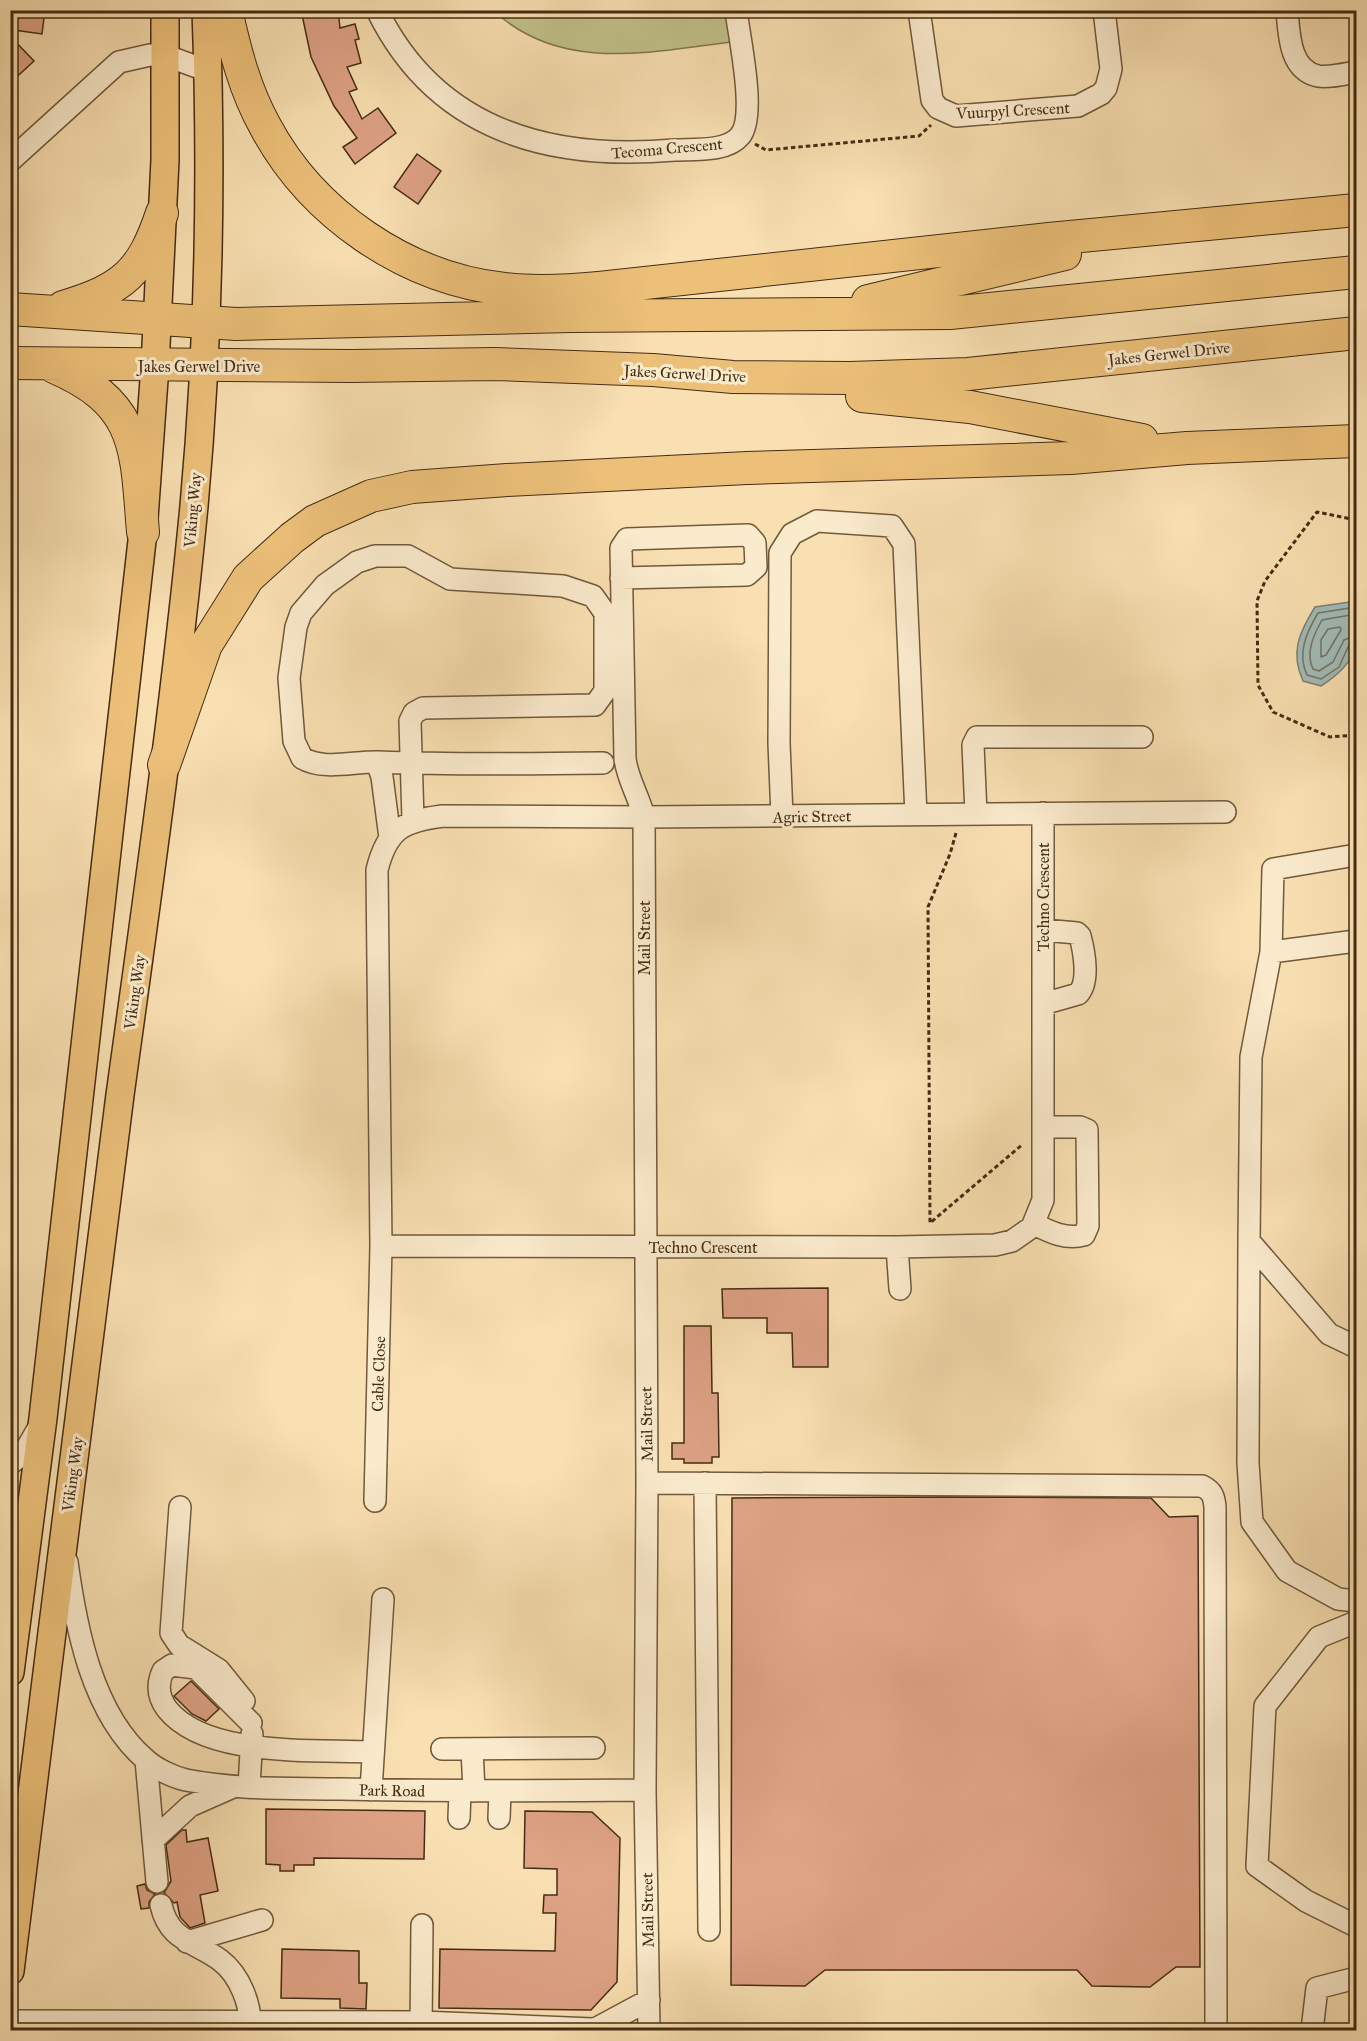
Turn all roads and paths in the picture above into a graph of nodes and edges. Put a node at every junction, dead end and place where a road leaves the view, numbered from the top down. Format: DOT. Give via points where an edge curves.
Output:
graph roads {
  1 [pos="165,10"];
  2 [pos="206,10"];
  3 [pos="226,10"];
  4 [pos="377,10"];
  5 [pos="736,10"];
  6 [pos="919,10"];
  7 [pos="1104,10"];
  8 [pos="1287,10"];
  9 [pos="167,56"];
  10 [pos="208,71"];
  11 [pos="1356,72"];
  12 [pos="947,113"];
  13 [pos="740,136"];
  14 [pos="10,161"];
  15 [pos="1356,210"];
  16 [pos="162,213"];
  17 [pos="1192,226"];
  18 [pos="1356,272"];
  19 [pos="10,309"];
  20 [pos="48,312"];
  21 [pos="811,314"];
  22 [pos="158,320"];
  23 [pos="205,322"];
  24 [pos="1356,333"];
  25 [pos="10,363"];
  26 [pos="48,365"];
  27 [pos="155,366"];
  28 [pos="203,366"];
  29 [pos="733,376"];
  30 [pos="1356,441"];
  31 [pos="1187,448"];
  32 [pos="1356,520"];
  33 [pos="143,532"];
  34 [pos="621,578"];
  35 [pos="1356,735"];
  36 [pos="1142,737"];
  37 [pos="378,762"];
  38 [pos="603,763"];
  39 [pos="164,765"];
  40 [pos="412,765"];
  41 [pos="1225,812"];
  42 [pos="1043,813"];
  43 [pos="916,814"];
  44 [pos="968,814"];
  45 [pos="783,816"];
  46 [pos="644,817"];
  47 [pos="402,828"];
  48 [pos="1356,855"];
  49 [pos="1043,930"];
  50 [pos="1356,941"];
  51 [pos="1271,952"];
  52 [pos="1043,1004"];
  53 [pos="1043,1127"];
  54 [pos="1034,1224"];
  55 [pos="1249,1241"];
  56 [pos="381,1246"];
  57 [pos="644,1246"];
  58 [pos="897,1247"];
  59 [pos="900,1289"];
  60 [pos="1356,1347"];
  61 [pos="43,1418"];
  62 [pos="10,1464"];
  63 [pos="647,1483"];
  64 [pos="705,1483"];
  65 [pos="375,1501"];
  66 [pos="180,1508"];
  67 [pos="10,1519"];
  68 [pos="64,1537"];
  69 [pos="24,1570"];
  70 [pos="383,1599"];
  71 [pos="1356,1601"];
  72 [pos="1356,1622"];
  73 [pos="10,1672"];
  74 [pos="251,1723"];
  75 [pos="251,1746"];
  76 [pos="594,1748"];
  77 [pos="442,1749"];
  78 [pos="472,1749"];
  79 [pos="373,1752"];
  80 [pos="146,1760"];
  81 [pos="241,1787"];
  82 [pos="371,1790"];
  83 [pos="645,1790"];
  84 [pos="467,1792"];
  85 [pos="500,1792"];
  86 [pos="459,1818"];
  87 [pos="499,1818"];
  88 [pos="153,1840"];
  89 [pos="157,1882"];
  90 [pos="162,1905"];
  91 [pos="262,1920"];
  92 [pos="422,1925"];
  93 [pos="1356,1926"];
  94 [pos="710,1930"];
  95 [pos="187,1942"];
  96 [pos="10,1971"];
  97 [pos="1356,1978"];
  98 [pos="649,2000"];
  99 [pos="10,2021"];
  100 [pos="251,2026"];
  101 [pos="421,2026"];
  102 [pos="594,2030"];
  103 [pos="617,2031"];
  104 [pos="649,2031"];
  105 [pos="1216,2031"];
  106 [pos="1312,2031"];
  1 -- 9 [label="main road"];
  2 -- 10 [label="main road, Viking Way"];
  3 -- 17 [label="highway" via="256,109 284,158 307,186 366,237 415,264 461,281 505,289 574,290"];
  4 -- 13 [label="street, Tecoma Crescent" via="411,67 436,91 464,112 529,140 592,152 638,153 718,147"];
  5 -- 13 [label="street, Tecoma Crescent" via="747,101"];
  6 -- 12 [label="street, Vuurpyl Crescent" via="932,100"];
  7 -- 12 [label="street, Vuurpyl Crescent" via="1111,69 1101,94 1078,106 956,116"];
  8 -- 11 [label="street" via="1290,45 1299,64 1318,76"];
  9 -- 10 [label="street"];
  9 -- 14 [label="street" via="138,56 108,69"];
  9 -- 16 [label="main road"];
  10 -- 23 [label="main road, Viking Way"];
  12 -- 13 [label="path" via="919,136 766,150"];
  15 -- 17 [label="highway"];
  16 -- 20 [label="highway" via="148,250 123,283 101,295"];
  16 -- 22 [label="main road"];
  17 -- 21 [label="highway"];
  18 -- 21 [label="highway" via="950,313"];
  19 -- 20 [label="highway"];
  20 -- 22 [label="highway"];
  21 -- 23 [label="highway"];
  22 -- 23 [label="highway"];
  22 -- 27 [label="main road"];
  23 -- 28 [label="main road, Viking Way"];
  24 -- 29 [label="highway, Jakes Gerwel Drive" via="968,374"];
  25 -- 26 [label="highway, Jakes Gerwel Drive"];
  26 -- 27 [label="highway, Jakes Gerwel Drive"];
  26 -- 33 [label="highway" via="93,387 122,416 136,460"];
  27 -- 28 [label="highway, Jakes Gerwel Drive"];
  27 -- 33 [label="main road"];
  28 -- 29 [label="highway, Jakes Gerwel Drive" via="495,364"];
  28 -- 39 [label="main road, Viking Way" via="194,505"];
  29 -- 31 [label="highway" via="782,388 970,407"];
  30 -- 31 [label="highway"];
  31 -- 39 [label="highway" via="1071,458 507,480 412,487 371,496 315,521 248,578 206,645"];
  32 -- 35 [label="path" via="1317,512 1265,581 1257,601 1256,640 1258,685 1273,712 1330,737"];
  33 -- 61 [label="main road"];
  34 -- 34 [label="street, Mail Street" via="621,548 627,539 748,534 755,543 756,567 747,575"];
  34 -- 46 [label="street, Mail Street" via="625,759 628,779 640,798"];
  36 -- 44 [label="street" via="977,737 973,745"];
  37 -- 40 [label="street"];
  37 -- 40 [label="street" via="322,764 302,758 296,750 289,678 291,647 301,613 325,585 357,562 395,555 408,556 450,579 563,586 586,592 599,601 605,614 605,691 595,705 423,708 410,721"];
  37 -- 47 [label="street"];
  38 -- 40 [label="street"];
  39 -- 68 [label="main road, Viking Way"];
  40 -- 47 [label="street"];
  41 -- 42 [label="street, Agric Street"];
  42 -- 44 [label="street, Agric Street"];
  42 -- 49 [label="street, Techno Crescent"];
  43 -- 44 [label="street, Agric Street"];
  43 -- 45 [label="street, Agric Street"];
  43 -- 45 [label="street" via="904,544 892,526 817,521 792,534 780,553 779,743"];
  44 -- 53 [label="path" via="928,907 930,1224"];
  45 -- 46 [label="street, Agric Street"];
  46 -- 47 [label="street, Agric Street" via="443,816"];
  46 -- 57 [label="street, Mail Street"];
  47 -- 56 [label="street" via="383,849 377,870"];
  48 -- 51 [label="street" via="1273,869"];
  49 -- 52 [label="street, Techno Crescent"];
  49 -- 52 [label="street" via="1080,936 1085,976 1078,994"];
  50 -- 51 [label="street"];
  51 -- 55 [label="street" via="1251,1057"];
  52 -- 53 [label="street, Techno Crescent"];
  53 -- 54 [label="street, Techno Crescent" via="1043,1200"];
  53 -- 54 [label="street" via="1080,1126 1086,1130 1088,1226 1081,1236 1061,1236"];
  54 -- 58 [label="street, Techno Crescent" via="1012,1241 995,1245"];
  55 -- 60 [label="street" via="1329,1334"];
  55 -- 71 [label="street" via="1248,1463 1252,1522 1287,1571 1338,1599"];
  56 -- 57 [label="street, Techno Crescent"];
  56 -- 65 [label="street, Cable Close"];
  57 -- 58 [label="street, Techno Crescent"];
  57 -- 63 [label="street, Mail Street"];
  58 -- 59 [label="street"];
  61 -- 62 [label="street" via="28,1448"];
  61 -- 69 [label="main road"];
  63 -- 64 [label="street"];
  63 -- 83 [label="street, Mail Street"];
  64 -- 94 [label="street"];
  64 -- 105 [label="street" via="1208,1489 1214,1496 1215,1507"];
  66 -- 74 [label="street" via="171,1633 179,1645 225,1676 246,1704"];
  67 -- 69 [label="street" via="19,1536"];
  68 -- 80 [label="street" via="75,1621 85,1656 112,1719"];
  68 -- 96 [label="main road, Viking Way"];
  69 -- 73 [label="main road"];
  70 -- 79 [label="street"];
  72 -- 93 [label="street" via="1319,1637 1265,1706 1257,1866 1306,1901"];
  74 -- 75 [label="street"];
  74 -- 75 [label="street" via="195,1668 172,1665 163,1671 158,1687 160,1696 180,1723 210,1739"];
  75 -- 79 [label="street"];
  75 -- 81 [label="street"];
  76 -- 78 [label="street"];
  77 -- 78 [label="street"];
  78 -- 84 [label="street"];
  79 -- 82 [label="street"];
  80 -- 81 [label="street, Park Road" via="184,1779"];
  80 -- 88 [label="street"];
  81 -- 82 [label="street, Park Road"];
  81 -- 88 [label="street" via="190,1806"];
  82 -- 84 [label="street, Park Road"];
  83 -- 85 [label="street, Park Road"];
  83 -- 98 [label="street, Mail Street"];
  84 -- 85 [label="street, Park Road"];
  84 -- 86 [label="street"];
  85 -- 87 [label="street"];
  88 -- 89 [label="street"];
  90 -- 95 [label="street" via="170,1929"];
  91 -- 95 [label="street"];
  92 -- 101 [label="street"];
  95 -- 100 [label="street" via="230,1969 240,1984"];
  97 -- 106 [label="street" via="1317,1988"];
  98 -- 102 [label="street"];
  98 -- 104 [label="street, Mail Street"];
  99 -- 100 [label="street"];
  100 -- 101 [label="street"];
  101 -- 102 [label="street"];
  102 -- 103 [label="street"];
}
